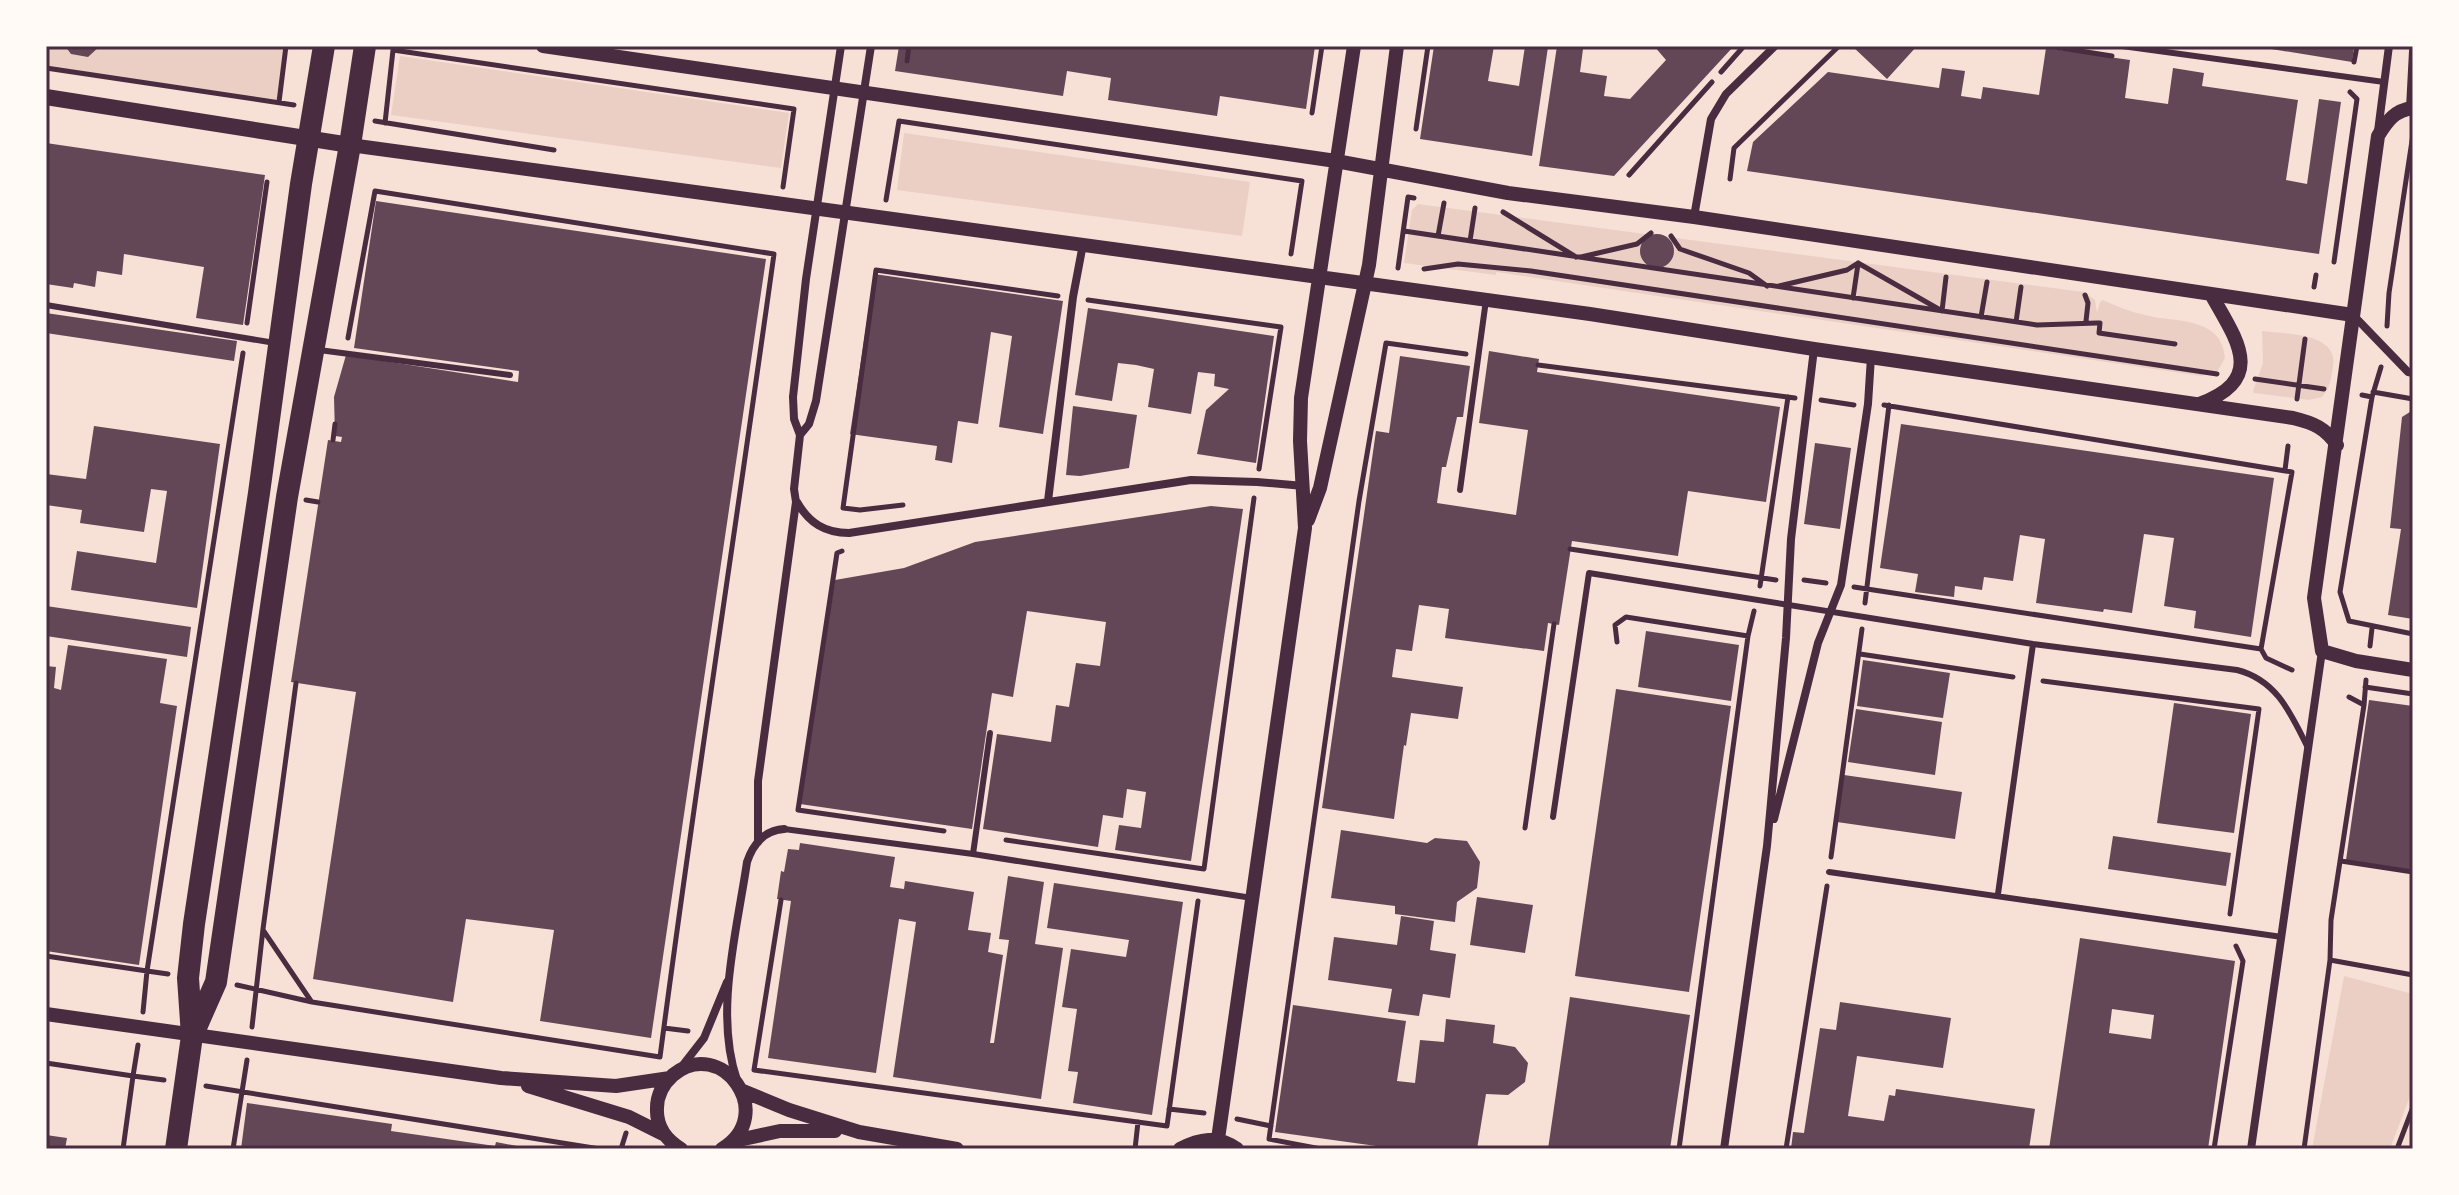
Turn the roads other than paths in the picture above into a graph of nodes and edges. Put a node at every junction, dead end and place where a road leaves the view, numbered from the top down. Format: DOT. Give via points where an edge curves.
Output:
graph roads {
  1 [pos="324,46"];
  2 [pos="365,46"];
  3 [pos="543,46"];
  4 [pos="841,46"];
  5 [pos="871,46"];
  6 [pos="1354,46"];
  7 [pos="1397,46"];
  8 [pos="1775,46"];
  9 [pos="2122,46"];
  10 [pos="2389,46"];
  11 [pos="2413,51"];
  12 [pos="2384,82"];
  13 [pos="835,88"];
  14 [pos="863,93"];
  15 [pos="46,97"];
  16 [pos="2412,108"];
  17 [pos="2378,136"];
  18 [pos="310,139"];
  19 [pos="350,145"];
  20 [pos="1336,161"];
  21 [pos="1383,169"];
  22 [pos="817,209"];
  23 [pos="845,213"];
  24 [pos="1694,217"];
  25 [pos="1083,244"];
  26 [pos="1318,276"];
  27 [pos="1365,283"];
  28 [pos="2211,294"];
  29 [pos="1486,300"];
  30 [pos="46,305"];
  31 [pos="2353,315"];
  32 [pos="279,343"];
  33 [pos="313,349"];
  34 [pos="1814,349"];
  35 [pos="1871,356"];
  36 [pos="2413,373"];
  37 [pos="510,375"];
  38 [pos="2199,404"];
  39 [pos="800,435"];
  40 [pos="2337,445"];
  41 [pos="1304,486"];
  42 [pos="1320,488"];
  43 [pos="1460,490"];
  44 [pos="1048,501"];
  45 [pos="796,502"];
  46 [pos="1305,528"];
  47 [pos="1787,606"];
  48 [pos="1828,612"];
  49 [pos="2033,644"];
  50 [pos="2322,651"];
  51 [pos="2413,670"];
  52 [pos="990,733"];
  53 [pos="2308,748"];
  54 [pos="1553,817"];
  55 [pos="784,829"];
  56 [pos="758,842"];
  57 [pos="1767,846"];
  58 [pos="973,854"];
  59 [pos="1829,872"];
  60 [pos="1998,894"];
  61 [pos="1252,898"];
  62 [pos="2282,937"];
  63 [pos="732,970"];
  64 [pos="46,1014"];
  65 [pos="192,1036"];
  66 [pos="672,1076"];
  67 [pos="501,1078"];
  68 [pos="741,1088"];
  69 [pos="859,1132"];
  70 [pos="1218,1139"];
  71 [pos="668,1141"];
  72 [pos="727,1146"];
  73 [pos="176,1149"];
  74 [pos="681,1149"];
  75 [pos="957,1149"];
  76 [pos="1180,1149"];
  77 [pos="1237,1149"];
  78 [pos="1724,1149"];
  79 [pos="2251,1149"];
  1 -- 18 [label="highway"];
  2 -- 19 [label="highway"];
  3 -- 13 [label="street"];
  4 -- 13 [label="street"];
  5 -- 14 [label="street"];
  6 -- 20 [label="street"];
  7 -- 21 [label="street"];
  8 -- 24 [label="street" via="1726,94 1711,119"];
  9 -- 12 [label="lane"];
  10 -- 12 [label="street"];
  11 -- 16 [label="street"];
  12 -- 17 [label="street"];
  13 -- 14 [label="street"];
  13 -- 22 [label="street"];
  14 -- 20 [label="street"];
  14 -- 23 [label="street"];
  15 -- 18 [label="main road"];
  16 -- 17 [label="street" via="2389,119"];
  17 -- 31 [label="street"];
  18 -- 19 [label="main road"];
  18 -- 32 [label="highway"];
  19 -- 22 [label="street"];
  19 -- 33 [label="highway"];
  20 -- 21 [label="street"];
  20 -- 26 [label="street"];
  21 -- 24 [label="street" via="1508,193"];
  21 -- 27 [label="street"];
  22 -- 23 [label="street"];
  22 -- 39 [label="street" via="793,397"];
  23 -- 25 [label="street"];
  23 -- 39 [label="street" via="816,401"];
  24 -- 28 [label="street"];
  25 -- 26 [label="street"];
  25 -- 44 [label="street"];
  26 -- 27 [label="street"];
  26 -- 41 [label="street" via="1300,411"];
  27 -- 29 [label="street"];
  27 -- 42 [label="street"];
  28 -- 31 [label="street"];
  28 -- 38 [label="street" via="2235,337 2241,362 2227,390"];
  29 -- 34 [label="street"];
  29 -- 43 [label="lane"];
  30 -- 32 [label="lane"];
  31 -- 36 [label="street"];
  31 -- 40 [label="street"];
  32 -- 65 [label="highway" via="194,924 188,978"];
  33 -- 37 [label="lane"];
  33 -- 65 [label="highway" via="216,982"];
  34 -- 35 [label="street"];
  34 -- 47 [label="street"];
  35 -- 38 [label="street"];
  35 -- 48 [label="street" via="1847,557"];
  38 -- 40 [label="street" via="2314,423"];
  39 -- 45 [label="street"];
  40 -- 50 [label="street" via="2314,598"];
  41 -- 42 [label="street"];
  41 -- 44 [label="street" via="1191,480"];
  41 -- 46 [label="street"];
  42 -- 46 [label="street"];
  44 -- 45 [label="street" via="849,533 821,528"];
  45 -- 56 [label="street" via="758,781"];
  46 -- 61 [label="street"];
  47 -- 48 [label="lane"];
  47 -- 54 [label="lane" via="1589,573"];
  47 -- 57 [label="street"];
  48 -- 49 [label="lane"];
  48 -- 57 [label="street"];
  49 -- 53 [label="lane" via="2253,675 2284,703"];
  49 -- 60 [label="lane"];
  50 -- 51 [label="street"];
  50 -- 53 [label="street"];
  52 -- 58 [label="lane"];
  53 -- 62 [label="street"];
  55 -- 56 [label="street"];
  55 -- 58 [label="lane"];
  56 -- 63 [label="street" via="747,862"];
  57 -- 78 [label="street"];
  58 -- 61 [label="lane"];
  59 -- 60 [label="lane"];
  60 -- 62 [label="lane"];
  61 -- 70 [label="street"];
  62 -- 79 [label="street"];
  63 -- 66 [label="street" via="704,1038"];
  63 -- 68 [label="street" via="726,1029"];
  64 -- 65 [label="street"];
  65 -- 67 [label="street"];
  65 -- 73 [label="highway"];
  66 -- 67 [label="street" via="616,1086"];
  66 -- 68 [label="street" via="691,1066 709,1065 725,1071"];
  66 -- 71 [label="street" via="657,1106"];
  67 -- 71 [label="street" via="629,1117"];
  68 -- 69 [label="street"];
  68 -- 72 [label="street" via="746,1117"];
  69 -- 72 [label="street" via="794,1130"];
  69 -- 75 [label="street"];
  70 -- 76 [label="street" via="1198,1140"];
  70 -- 77 [label="street"];
  71 -- 74 [label="street"];
}
